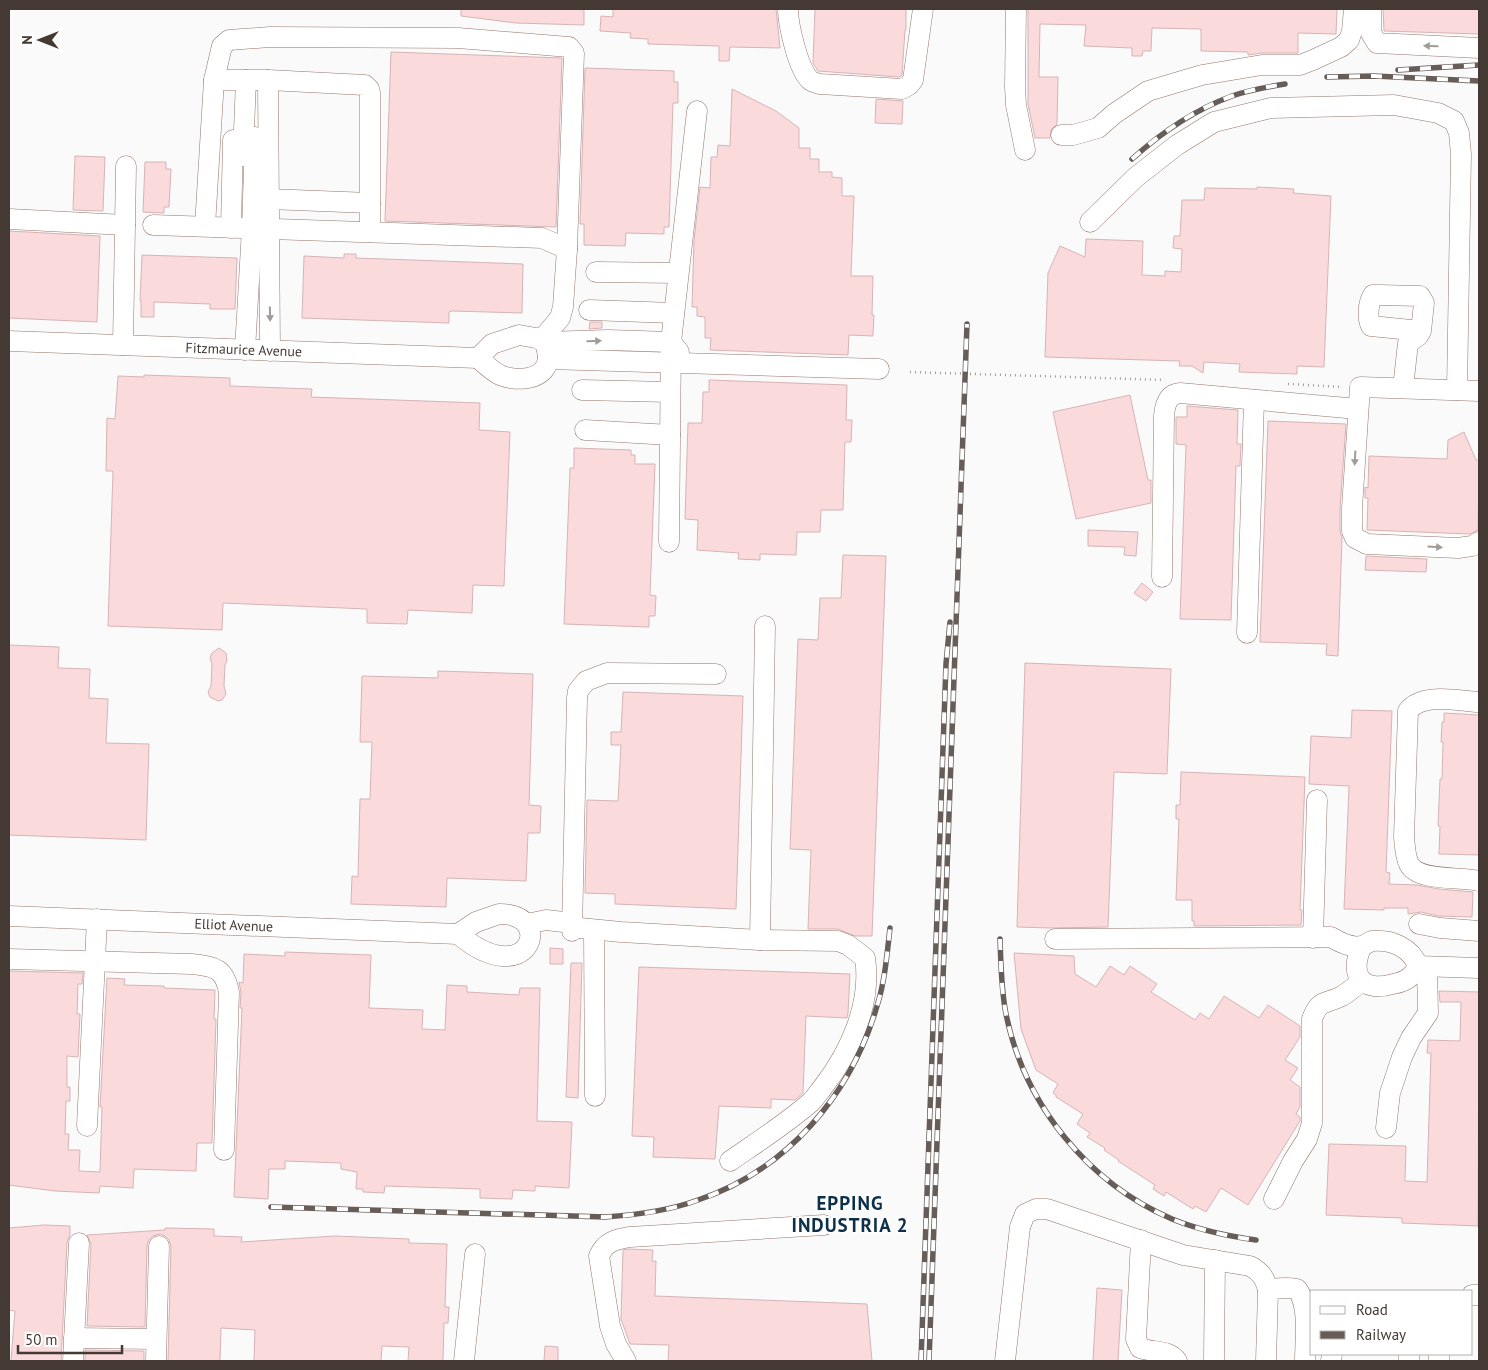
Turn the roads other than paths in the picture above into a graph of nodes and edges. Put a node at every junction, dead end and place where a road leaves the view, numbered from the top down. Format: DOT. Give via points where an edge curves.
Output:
graph roads {
  1 [pos="788,9"];
  2 [pos="922,9"];
  3 [pos="1016,9"];
  4 [pos="1354,9"];
  5 [pos="1371,9"];
  6 [pos="1479,48"];
  7 [pos="241,80"];
  8 [pos="697,111"];
  9 [pos="1061,135"];
  10 [pos="1025,150"];
  11 [pos="126,166"];
  12 [pos="268,199"];
  13 [pos="370,203"];
  14 [pos="9,219"];
  15 [pos="1090,222"];
  16 [pos="125,225"];
  17 [pos="153,225"];
  18 [pos="237,228"];
  19 [pos="370,232"];
  20 [pos="567,249"];
  21 [pos="596,272"];
  22 [pos="678,273"];
  23 [pos="249,288"];
  24 [pos="269,290"];
  25 [pos="589,310"];
  26 [pos="674,313"];
  27 [pos="1421,331"];
  28 [pos="9,341"];
  29 [pos="671,342"];
  30 [pos="123,345"];
  31 [pos="545,347"];
  32 [pos="245,350"];
  33 [pos="270,350"];
  34 [pos="478,358"];
  35 [pos="680,364"];
  36 [pos="879,369"];
  37 [pos="1401,388"];
  38 [pos="582,390"];
  39 [pos="1457,390"];
  40 [pos="1479,391"];
  41 [pos="670,392"];
  42 [pos="1254,400"];
  43 [pos="1358,409"];
  44 [pos="585,430"];
  45 [pos="670,435"];
  46 [pos="669,542"];
  47 [pos="1479,542"];
  48 [pos="1162,577"];
  49 [pos="765,626"];
  50 [pos="1247,634"];
  51 [pos="716,674"];
  52 [pos="1479,702"];
  53 [pos="1317,800"];
  54 [pos="1479,882"];
  55 [pos="9,916"];
  56 [pos="97,919"];
  57 [pos="1419,924"];
  58 [pos="580,928"];
  59 [pos="528,930"];
  60 [pos="1479,931"];
  61 [pos="458,934"];
  62 [pos="1313,938"];
  63 [pos="1055,939"];
  64 [pos="760,940"];
  65 [pos="1362,946"];
  66 [pos="9,959"];
  67 [pos="95,961"];
  68 [pos="1422,967"];
  69 [pos="1479,968"];
  70 [pos="1362,982"];
  71 [pos="595,1096"];
  72 [pos="87,1126"];
  73 [pos="1386,1128"];
  74 [pos="224,1150"];
  75 [pos="730,1162"];
  76 [pos="1274,1198"];
  77 [pos="824,1225"];
  78 [pos="1141,1240"];
  79 [pos="79,1243"];
  80 [pos="159,1246"];
  81 [pos="475,1254"];
  82 [pos="1214,1260"];
  83 [pos="1268,1290"];
  84 [pos="74,1338"];
  85 [pos="156,1339"];
  86 [pos="73,1361"];
  87 [pos="156,1361"];
  88 [pos="464,1361"];
  89 [pos="626,1361"];
  90 [pos="1005,1361"];
  91 [pos="1177,1361"];
  92 [pos="1214,1361"];
  93 [pos="1266,1361"];
  94 [pos="1305,1361"];
  1 -- 2 [label="street" via="788,22 802,66 811,82 902,89 913,80"];
  3 -- 10 [label="street" via="1016,105"];
  4 -- 9 [label="street" via="1349,40 1313,60 1300,65 1262,65 1202,75 1157,88 1114,114 1098,128"];
  6 -- 5 [label="street, one-way" via="1377,44 1371,33"];
  7 -- 12 [label="street"];
  7 -- 13 [label="street" via="365,85 370,92"];
  7 -- 18 [label="street"];
  7 -- 18 [label="street"];
  7 -- 20 [label="street" via="222,46 229,40 270,37 458,38 569,47 574,53"];
  8 -- 22 [label="street"];
  11 -- 16 [label="street"];
  12 -- 13 [label="street"];
  12 -- 18 [label="street"];
  13 -- 19 [label="street"];
  14 -- 16 [label="street"];
  15 -- 39 [label="street" via="1136,177 1176,145 1214,122 1271,108 1394,106 1438,113 1454,121 1461,154"];
  16 -- 30 [label="street"];
  17 -- 18 [label="street"];
  18 -- 19 [label="street"];
  18 -- 23 [label="street"];
  18 -- 24 [label="street"];
  19 -- 20 [label="street" via="542,238"];
  20 -- 31 [label="street" via="562,312"];
  21 -- 22 [label="street"];
  22 -- 26 [label="street"];
  23 -- 24 [label="street"];
  23 -- 32 [label="street"];
  24 -- 33 [label="street, one-way"];
  25 -- 26 [label="street"];
  26 -- 29 [label="street"];
  27 -- 37 [label="street" via="1408,343"];
  28 -- 30 [label="street, Fitzmaurice Avenue"];
  31 -- 29 [label="street, one-way" via="608,340"];
  29 -- 35 [label="street"];
  30 -- 32 [label="street, Fitzmaurice Avenue"];
  31 -- 34 [label="street" via="519,335 492,344"];
  31 -- 34 [label="street" via="543,370 536,376 518,379 498,374"];
  31 -- 35 [label="street"];
  32 -- 33 [label="street, Fitzmaurice Avenue"];
  33 -- 34 [label="street, Fitzmaurice Avenue"];
  35 -- 36 [label="street"];
  35 -- 41 [label="street"];
  37 -- 39 [label="street"];
  37 -- 43 [label="street" via="1360,387"];
  38 -- 41 [label="street"];
  39 -- 40 [label="street"];
  41 -- 45 [label="street"];
  42 -- 43 [label="street"];
  42 -- 48 [label="street" via="1180,393 1169,397 1164,409"];
  42 -- 50 [label="street"];
  43 -- 47 [label="street, one-way" via="1352,508 1355,538 1367,544 1458,548"];
  44 -- 45 [label="street"];
  45 -- 46 [label="street"];
  49 -- 64 [label="street"];
  51 -- 58 [label="street" via="607,673 586,681 578,691"];
  52 -- 54 [label="street" via="1433,700 1418,702 1408,711 1404,837 1406,858 1415,872"];
  53 -- 62 [label="street"];
  55 -- 56 [label="street, Elliot Avenue"];
  56 -- 61 [label="street, Elliot Avenue"];
  56 -- 67 [label="street"];
  57 -- 60 [label="street"];
  58 -- 59 [label="street" via="546,920"];
  58 -- 64 [label="street"];
  58 -- 71 [label="street"];
  59 -- 61 [label="street" via="516,916 499,914 476,922"];
  59 -- 61 [label="street" via="530,944 524,951 507,957 483,951"];
  62 -- 63 [label="street"];
  62 -- 65 [label="street" via="1331,938"];
  64 -- 75 [label="street" via="838,942 848,946 865,958 866,987 850,1044 812,1101"];
  65 -- 68 [label="street" via="1371,942 1392,943 1410,953"];
  65 -- 70 [label="street" via="1356,973"];
  66 -- 67 [label="street"];
  67 -- 72 [label="street"];
  67 -- 74 [label="street" via="192,964 212,967 226,979 229,992"];
  68 -- 69 [label="street"];
  68 -- 70 [label="street" via="1411,977 1384,987"];
  68 -- 73 [label="street" via="1428,1013 1402,1057 1390,1093"];
  70 -- 76 [label="street" via="1342,996 1317,1007 1312,1019 1312,1123 1307,1139"];
  77 -- 89 [label="street" via="630,1237 608,1243 599,1256 600,1265 610,1326"];
  78 -- 82 [label="street" via="1183,1255"];
  78 -- 90 [label="street" via="1046,1209 1025,1214 1020,1227"];
  78 -- 91 [label="street" via="1136,1339 1140,1348 1167,1353"];
  79 -- 84 [label="street"];
  80 -- 85 [label="street"];
  81 -- 88 [label="street"];
  82 -- 83 [label="street" via="1258,1270 1266,1280"];
  82 -- 92 [label="street"];
  83 -- 93 [label="street"];
  83 -- 94 [label="street" via="1297,1289 1302,1295"];
  84 -- 85 [label="street"];
  84 -- 86 [label="street"];
  85 -- 87 [label="street"];
}
